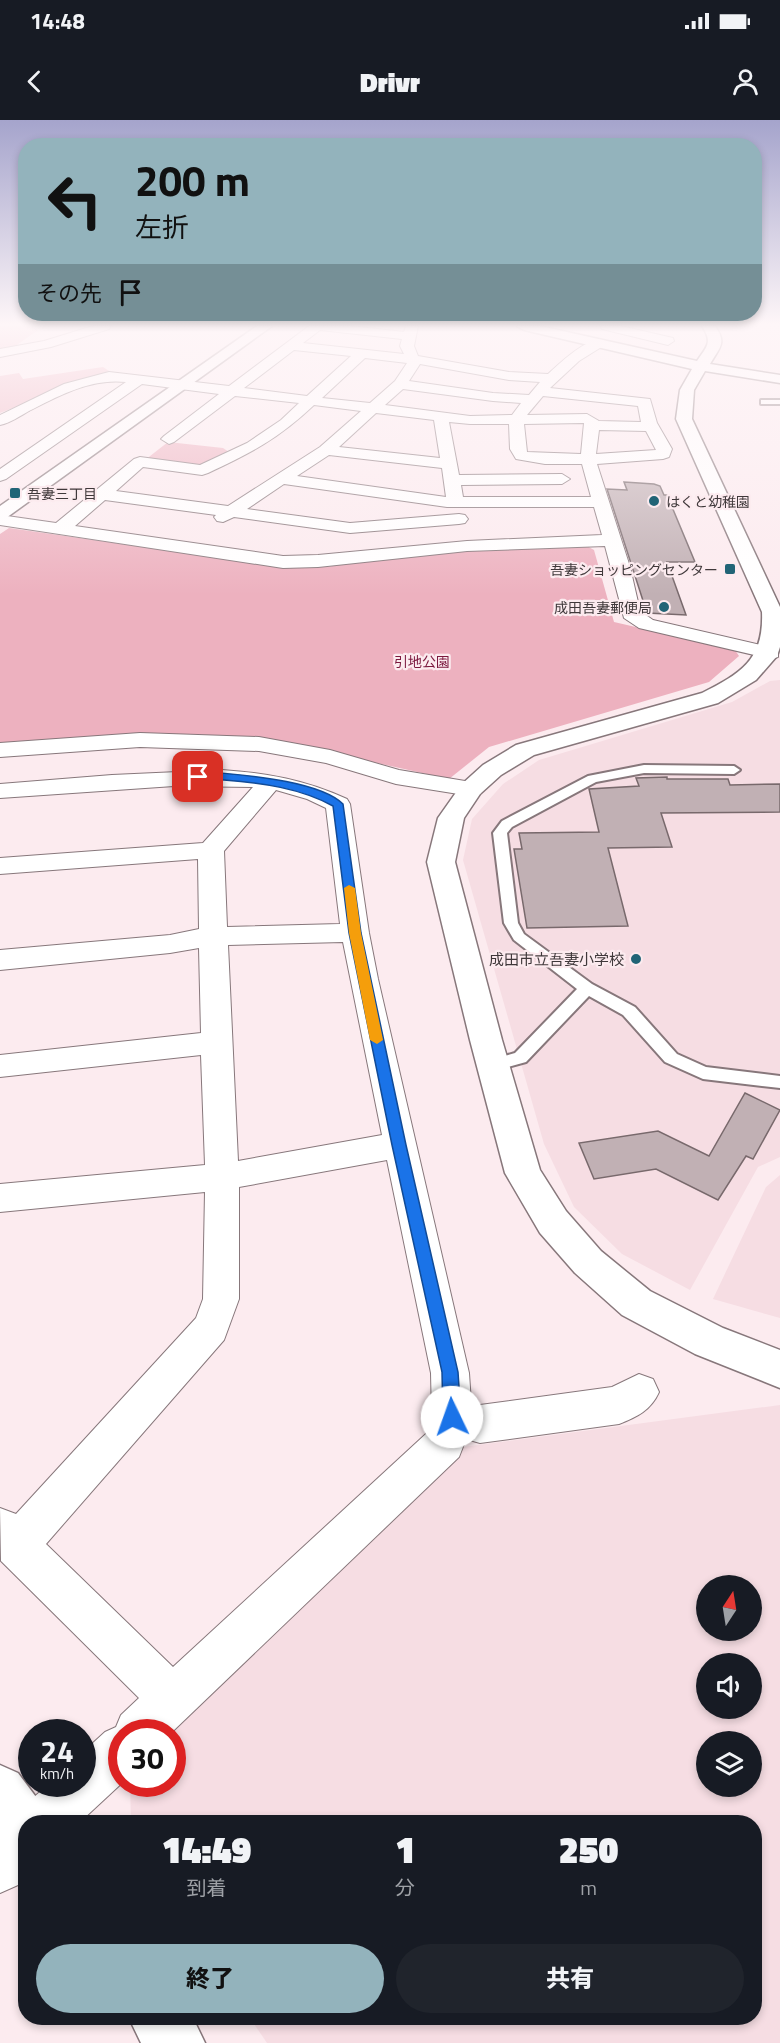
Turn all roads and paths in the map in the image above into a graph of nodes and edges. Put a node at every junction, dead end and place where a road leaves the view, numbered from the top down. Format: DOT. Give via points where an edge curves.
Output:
graph roads {
  1 [pos="14,416"];
  2 [pos="88,416"];
  3 [pos="137,416"];
  4 [pos="201,416"];
  5 [pos="293,416"];
  6 [pos="366,416"];
  7 [pos="405,416"];
  8 [pos="519,416"];
  9 [pos="648,416"];
  10 [pos="684,416"];
  11 [pos="516,419"];
  12 [pos="357,422"];
  13 [pos="0,423"];
  14 [pos="442,424"];
  15 [pos="591,425"];
  16 [pos="651,427"];
  17 [pos="21,428"];
  18 [pos="41,431"];
  19 [pos="62,434"];
  20 [pos="191,442"];
  21 [pos="213,445"];
  22 [pos="246,449"];
  23 [pos="326,450"];
  24 [pos="588,459"];
  25 [pos="450,472"];
  26 [pos="0,476"];
  27 [pos="280,479"];
  28 [pos="596,479"];
  29 [pos="102,494"];
  30 [pos="602,502"];
  31 [pos="457,510"];
  32 [pos="228,512"];
  33 [pos="0,514"];
  34 [pos="0,519"];
  35 [pos="60,530"];
  36 [pos="612,540"];
  37 [pos="467,546"];
  38 [pos="189,548"];
  39 [pos="771,653"];
  40 [pos="0,750"];
  41 [pos="734,770"];
  42 [pos="271,781"];
  43 [pos="471,789"];
  44 [pos="0,791"];
  45 [pos="211,850"];
  46 [pos="0,866"];
  47 [pos="355,933"];
  48 [pos="213,936"];
  49 [pos="0,960"];
  50 [pos="587,988"];
  51 [pos="216,1042"];
  52 [pos="493,1065"];
  53 [pos="0,1066"];
  54 [pos="780,1082"];
  55 [pos="399,1145"];
  56 [pos="222,1177"];
  57 [pos="0,1198"];
  58 [pos="780,1369"];
  59 [pos="639,1392"];
  60 [pos="452,1417"];
  61 [pos="8,1537"];
  62 [pos="172,1699"];
  63 [pos="151,1719"];
  64 [pos="108,1762"];
  65 [pos="0,1791"];
  66 [pos="52,1815"];
  67 [pos="18,1817"];
  68 [pos="18,1849"];
  69 [pos="0,1866"];
  70 [pos="164,2025"];
  71 [pos="176,2043"];
  1 -- 13 [label="street"];
  2 -- 19 [label="street"];
  3 -- 33 [label="street"];
  4 -- 20 [label="street" via="169,439"];
  5 -- 22 [label="street"];
  6 -- 12 [label="street"];
  7 -- 14 [label="street"];
  8 -- 11 [label="street"];
  9 -- 16 [label="street"];
  10 -- 39 [label="street" via="772,612 777,627"];
  11 -- 14 [label="street"];
  11 -- 15 [label="street" via="587,418"];
  11 -- 24 [label="street" via="518,450 525,458"];
  12 -- 14 [label="street"];
  12 -- 23 [label="street"];
  13 -- 17 [label="street"];
  14 -- 25 [label="street"];
  15 -- 16 [label="street"];
  15 -- 24 [label="street"];
  16 -- 24 [label="street" via="663,454"];
  18 -- 19 [label="street"];
  19 -- 26 [label="street"];
  21 -- 22 [label="street"];
  22 -- 29 [label="street" via="202,470 140,462"];
  23 -- 25 [label="street"];
  23 -- 27 [label="street"];
  24 -- 28 [label="street"];
  25 -- 28 [label="street"];
  25 -- 31 [label="street"];
  27 -- 31 [label="street"];
  27 -- 32 [label="street"];
  28 -- 30 [label="street"];
  29 -- 32 [label="street"];
  29 -- 35 [label="street"];
  30 -- 31 [label="street"];
  30 -- 36 [label="street"];
  31 -- 32 [label="street" via="360,528"];
  31 -- 37 [label="street"];
  32 -- 38 [label="street"];
  34 -- 35 [label="street"];
  35 -- 38 [label="street"];
  36 -- 37 [label="street"];
  36 -- 39 [label="street" via="634,618"];
  37 -- 38 [label="street" via="292,562"];
  39 -- 43 [label="street" via="756,671 710,698 525,750 492,770"];
  40 -- 43 [label="street" via="140,740 259,744 330,757 396,777"];
  41 -- 50 [label="lane" via="644,769 592,779 507,824 500,833 511,923 519,937"];
  42 -- 44 [label="street" via="221,776"];
  42 -- 45 [label="street"];
  42 -- 47 [label="street" via="338,804"];
  43 -- 52 [label="street" via="452,818 441,862"];
  45 -- 46 [label="street"];
  45 -- 48 [label="street"];
  47 -- 48 [label="street"];
  47 -- 55 [label="street"];
  48 -- 49 [label="street" via="170,944"];
  48 -- 51 [label="street"];
  50 -- 52 [label="lane" via="520,1058"];
  50 -- 54 [label="lane" via="629,1011 671,1058 703,1073"];
  51 -- 53 [label="street"];
  51 -- 56 [label="street"];
  52 -- 58 [label="street" via="523,1173 553,1222 588,1262 636,1303 709,1341"];
  55 -- 56 [label="street"];
  55 -- 60 [label="street" via="450,1372"];
  56 -- 57 [label="street"];
  56 -- 61 [label="street" via="221,1299 211,1328"];
  59 -- 60 [label="street" via="620,1405 480,1424"];
  60 -- 62 [label="street" via="445,1443"];
  61 -- 62 [label="street"];
  62 -- 63 [label="street"];
  64 -- 66 [label="street"];
  65 -- 67 [label="street"];
  68 -- 69 [label="street"];
  70 -- 71 [label="street"];
}
